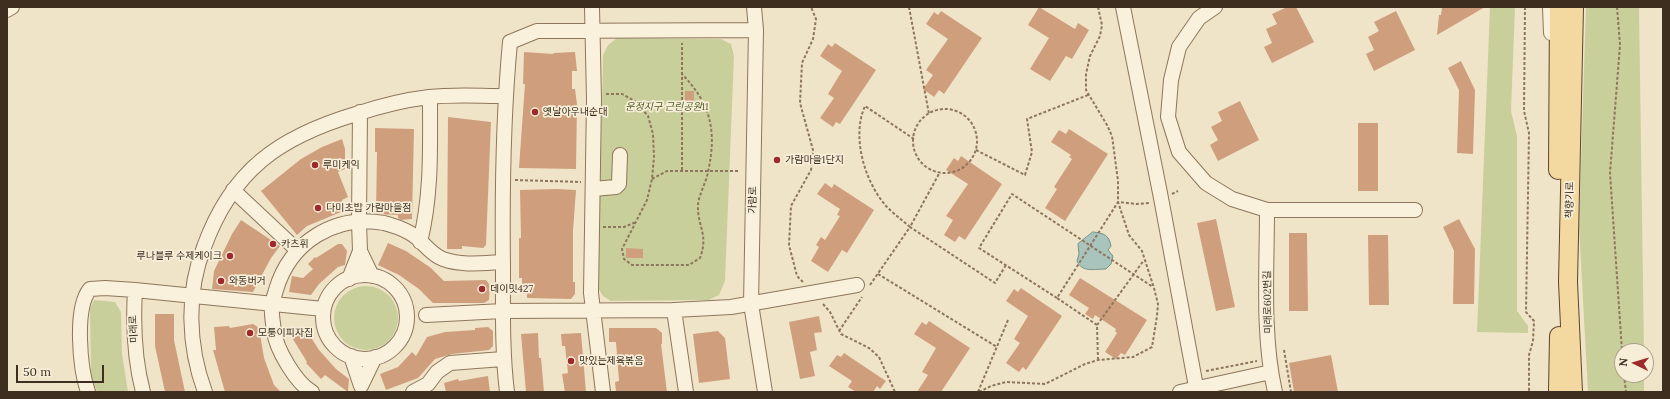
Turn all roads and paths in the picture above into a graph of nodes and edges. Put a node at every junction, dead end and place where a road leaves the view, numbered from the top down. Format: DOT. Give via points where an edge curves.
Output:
graph roads {
  1 [pos="12,7"];
  2 [pos="592,7"];
  3 [pos="754,7"];
  4 [pos="811,7"];
  5 [pos="909,7"];
  6 [pos="1098,7"];
  7 [pos="1123,7"];
  8 [pos="1214,7"];
  9 [pos="1525,7"];
  10 [pos="1550,7"];
  11 [pos="1559,7"];
  12 [pos="1574,7"];
  13 [pos="1617,7"];
  14 [pos="7,10"];
  15 [pos="594,30"];
  16 [pos="756,30"];
  17 [pos="682,31"];
  18 [pos="682,74"];
  19 [pos="594,94"];
  20 [pos="1088,95"];
  21 [pos="505,96"];
  22 [pos="430,97"];
  23 [pos="360,112"];
  24 [pos="929,114"];
  25 [pos="914,138"];
  26 [pos="1558,141"];
  27 [pos="976,150"];
  28 [pos="620,155"];
  29 [pos="682,170"];
  30 [pos="708,170"];
  31 [pos="754,171"];
  32 [pos="940,172"];
  33 [pos="652,179"];
  34 [pos="502,180"];
  35 [pos="593,186"];
  36 [pos="233,190"];
  37 [pos="1118,202"];
  38 [pos="1267,210"];
  39 [pos="1415,210"];
  40 [pos="637,221"];
  41 [pos="359,222"];
  42 [pos="592,226"];
  43 [pos="910,227"];
  44 [pos="420,242"];
  45 [pos="1090,247"];
  46 [pos="297,250"];
  47 [pos="360,251"];
  48 [pos="1144,260"];
  49 [pos="503,262"];
  50 [pos="1006,265"];
  51 [pos="878,274"];
  52 [pos="1133,275"];
  53 [pos="372,276"];
  54 [pos="349,278"];
  55 [pos="864,288"];
  56 [pos="1154,288"];
  57 [pos="135,290"];
  58 [pos="812,292"];
  59 [pos="192,295"];
  60 [pos="1057,298"];
  61 [pos="403,301"];
  62 [pos="272,304"];
  63 [pos="752,304"];
  64 [pos="324,310"];
  65 [pos="593,310"];
  66 [pos="674,310"];
  67 [pos="503,311"];
  68 [pos="426,315"];
  69 [pos="1008,320"];
  70 [pos="1097,325"];
  71 [pos="404,329"];
  72 [pos="839,331"];
  73 [pos="1559,343"];
  74 [pos="1621,343"];
  75 [pos="997,347"];
  76 [pos="1284,350"];
  77 [pos="351,356"];
  78 [pos="375,357"];
  79 [pos="503,359"];
  80 [pos="1098,360"];
  81 [pos="1258,360"];
  82 [pos="1271,372"];
  83 [pos="1193,374"];
  84 [pos="429,388"];
  85 [pos="361,389"];
  86 [pos="305,390"];
  87 [pos="1196,390"];
  88 [pos="88,392"];
  89 [pos="143,392"];
  90 [pos="205,392"];
  91 [pos="413,392"];
  92 [pos="507,392"];
  93 [pos="603,392"];
  94 [pos="686,392"];
  95 [pos="765,392"];
  96 [pos="895,392"];
  97 [pos="978,392"];
  98 [pos="1180,392"];
  99 [pos="1275,392"];
  100 [pos="1291,392"];
  101 [pos="1529,392"];
  102 [pos="1552,392"];
  103 [pos="1558,392"];
  104 [pos="1573,392"];
  1 -- 14 [label="street"];
  2 -- 15 [label="street"];
  3 -- 16 [label="street, 가람로"];
  4 -- 58 [label="path" via="816,19 813,39 802,62 800,103 813,150 811,170 791,206 789,245 797,276"];
  5 -- 24 [label="path"];
  6 -- 20 [label="path" via="1102,25 1086,74"];
  7 -- 83 [label="street" via="1162,198"];
  8 -- 38 [label="street" via="1199,18 1179,47 1171,80 1168,117 1179,152 1206,183 1232,200"];
  9 -- 101 [label="path" via="1524,111 1529,133 1526,312 1534,321 1529,355"];
  10 -- 26 [label="street"];
  11 -- 26 [label="main road, 책향기로"];
  12 -- 104 [label="main road, 책향기로" via="1568,282"];
  13 -- 74 [label="path" via="1620,45 1610,173"];
  15 -- 17 [label="street"];
  15 -- 19 [label="street"];
  15 -- 21 [label="street" via="537,31 510,42"];
  16 -- 17 [label="street"];
  16 -- 31 [label="street, 가람로"];
  17 -- 18 [label="path"];
  18 -- 29 [label="path"];
  18 -- 30 [label="path" via="696,88 706,104 711,126"];
  19 -- 33 [label="path" via="622,94 636,102 648,116 653,134"];
  19 -- 35 [label="street"];
  20 -- 27 [label="path" via="1027,119 1032,152 1025,175"];
  20 -- 37 [label="path" via="1112,136"];
  21 -- 22 [label="street"];
  21 -- 34 [label="street"];
  22 -- 23 [label="street" via="383,105"];
  22 -- 44 [label="street" via="427,214"];
  23 -- 36 [label="street" via="324,123 292,138 259,161"];
  23 -- 41 [label="street"];
  24 -- 25 [label="path" via="919,121"];
  24 -- 27 [label="path" via="948,109 955,110 968,119 978,143"];
  25 -- 32 [label="path" via="920,162 930,170"];
  25 -- 43 [label="path" via="865,106 859,143 865,170 886,206"];
  26 -- 73 [label="main road, 책향기로"];
  27 -- 32 [label="path" via="968,164 962,168"];
  28 -- 35 [label="street" via="619,184 616,187"];
  29 -- 30 [label="path"];
  29 -- 33 [label="path" via="667,172"];
  30 -- 31 [label="path"];
  30 -- 40 [label="path" via="698,202 698,215 705,246 700,258 689,265 632,266 624,259 622,249"];
  31 -- 63 [label="street, 가람로"];
  32 -- 43 [label="path"];
  33 -- 40 [label="path" via="647,200"];
  34 -- 35 [label="path"];
  34 -- 49 [label="street"];
  35 -- 42 [label="street"];
  36 -- 46 [label="street"];
  36 -- 59 [label="street" via="212,224 198,262"];
  37 -- 45 [label="path"];
  37 -- 48 [label="path" via="1129,234 1142,251"];
  38 -- 39 [label="street"];
  38 -- 82 [label="street, 미래로602번길" via="1268,342"];
  40 -- 42 [label="path" via="624,227"];
  41 -- 44 [label="street" via="384,223 410,233"];
  41 -- 46 [label="street" via="336,226 317,235"];
  41 -- 47 [label="street"];
  42 -- 65 [label="street"];
  43 -- 50 [label="path" via="995,283"];
  43 -- 51 [label="path"];
  44 -- 49 [label="street" via="441,259 458,264"];
  45 -- 50 [label="path" via="1012,194 979,248"];
  45 -- 52 [label="path"];
  45 -- 60 [label="path"];
  46 -- 62 [label="street" via="288,260"];
  47 -- 53 [label="street"];
  47 -- 54 [label="street"];
  48 -- 52 [label="path"];
  48 -- 56 [label="path"];
  49 -- 67 [label="street"];
  50 -- 60 [label="path"];
  51 -- 55 [label="path"];
  51 -- 75 [label="path"];
  52 -- 56 [label="path"];
  52 -- 70 [label="path"];
  53 -- 54 [label="street"];
  53 -- 61 [label="street" via="391,284"];
  54 -- 64 [label="street" via="331,293"];
  55 -- 58 [label="street"];
  55 -- 72 [label="path"];
  56 -- 80 [label="path" via="1158,304 1152,347 1133,357"];
  57 -- 59 [label="street"];
  57 -- 88 [label="street" via="105,288 90,289 87,293 82,310 81,346 83,376"];
  57 -- 89 [label="street, 미래로" via="133,318 137,370"];
  58 -- 63 [label="street"];
  58 -- 72 [label="path" via="830,312"];
  59 -- 62 [label="street"];
  59 -- 90 [label="street" via="191,332 198,374"];
  60 -- 70 [label="path"];
  61 -- 68 [label="street"];
  61 -- 71 [label="street" via="407,321"];
  62 -- 64 [label="street"];
  62 -- 86 [label="street" via="274,334 285,361"];
  63 -- 66 [label="street"];
  63 -- 95 [label="street, 가람로"];
  64 -- 77 [label="street" via="326,333 334,344"];
  65 -- 66 [label="street"];
  65 -- 67 [label="street"];
  65 -- 93 [label="street"];
  66 -- 94 [label="street"];
  67 -- 68 [label="street"];
  67 -- 79 [label="street"];
  68 -- 71 [label="street"];
  69 -- 75 [label="path"];
  70 -- 80 [label="path"];
  71 -- 78 [label="street" via="396,346"];
  72 -- 96 [label="path" via="870,348 879,357"];
  73 -- 102 [label="main road"];
  73 -- 103 [label="main road, 책향기로"];
  75 -- 97 [label="path"];
  76 -- 100 [label="path"];
  77 -- 78 [label="street"];
  77 -- 85 [label="street"];
  78 -- 85 [label="street"];
  79 -- 84 [label="street" via="450,364 436,372"];
  79 -- 92 [label="street"];
  80 -- 97 [label="path" via="1044,384 1006,382"];
  81 -- 83 [label="path"];
  82 -- 87 [label="street"];
  82 -- 99 [label="street, 미래로602번길"];
  83 -- 87 [label="street"];
  84 -- 91 [label="street"];
  87 -- 98 [label="street"];
}
